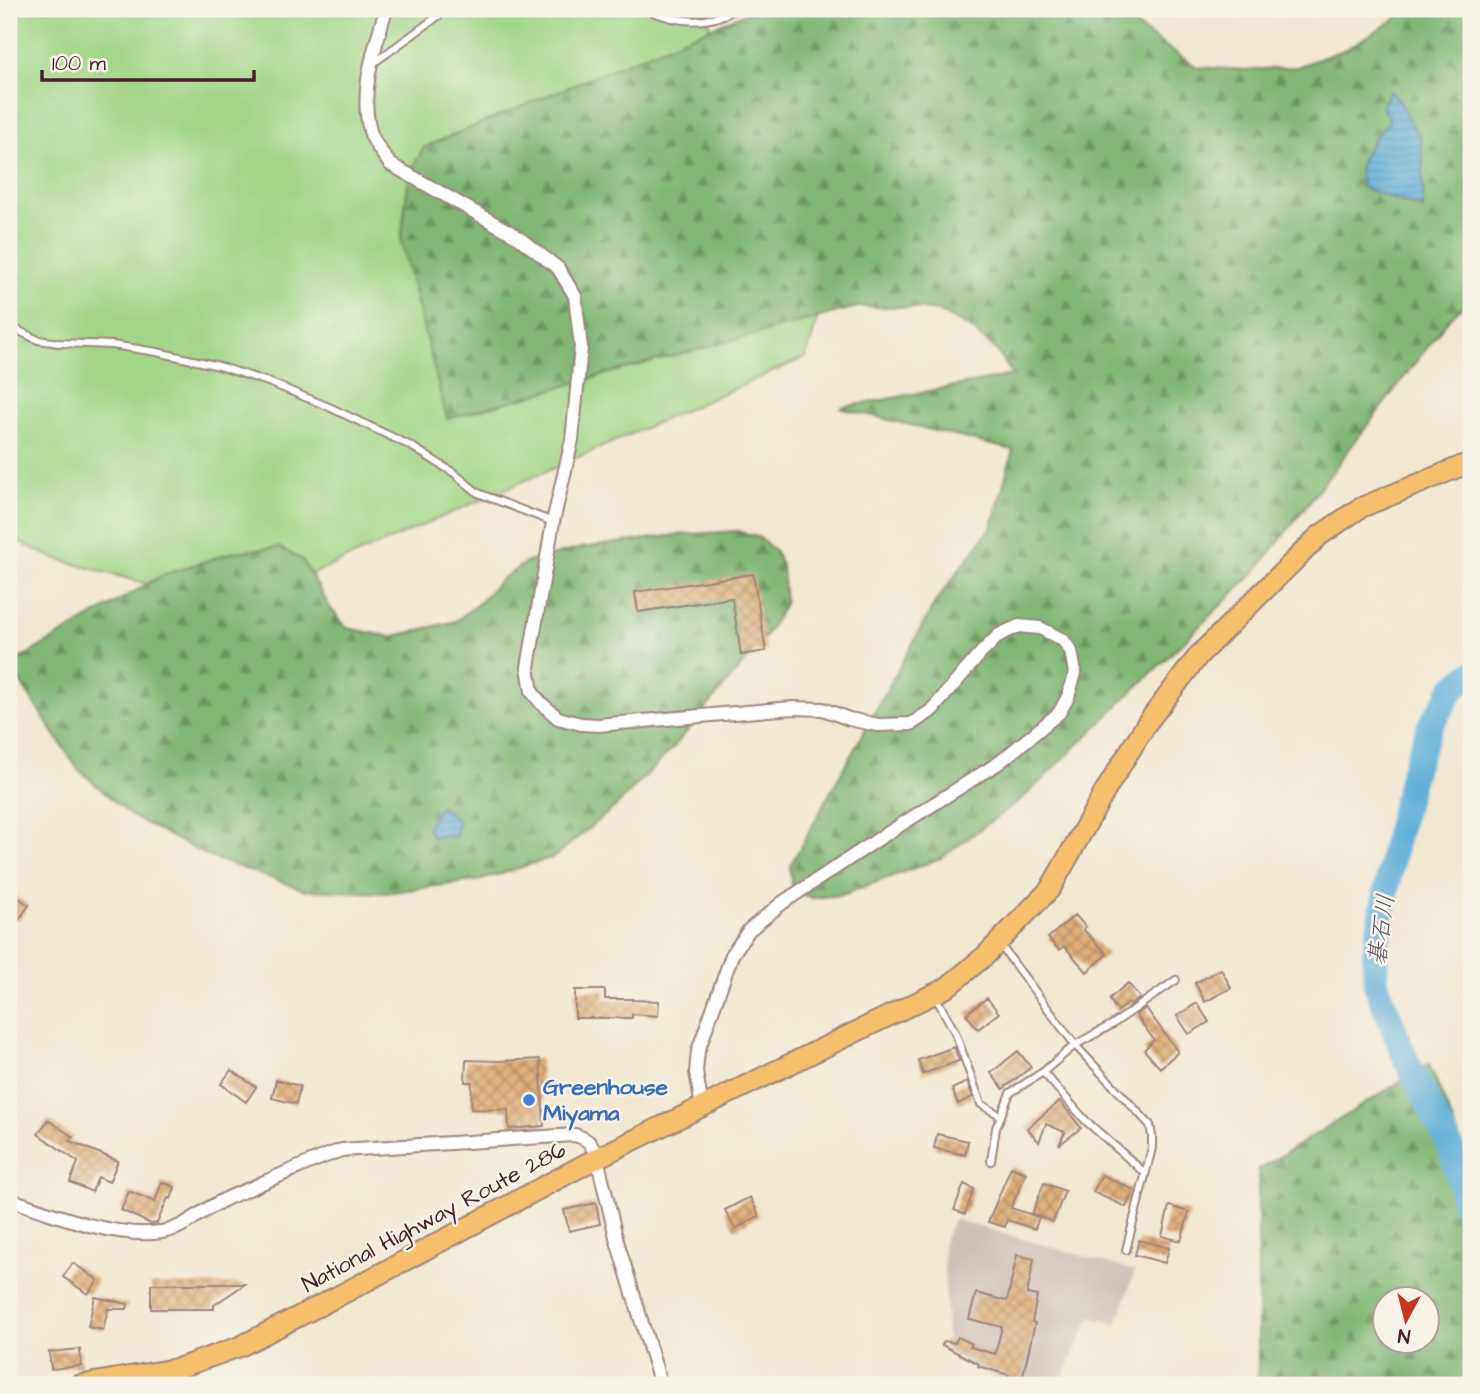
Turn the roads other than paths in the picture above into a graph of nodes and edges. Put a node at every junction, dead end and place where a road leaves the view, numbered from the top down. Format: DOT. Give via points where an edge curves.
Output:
graph roads {
  1 [pos="386,9"];
  2 [pos="448,9"];
  3 [pos="646,9"];
  4 [pos="735,9"];
  5 [pos="370,65"];
  6 [pos="9,326"];
  7 [pos="1471,462"];
  8 [pos="552,522"];
  9 [pos="998,942"];
  10 [pos="1176,981"];
  11 [pos="934,994"];
  12 [pos="1075,1045"];
  13 [pos="1043,1072"];
  14 [pos="702,1107"];
  15 [pos="1001,1116"];
  16 [pos="597,1158"];
  17 [pos="991,1161"];
  18 [pos="1145,1173"];
  19 [pos="9,1199"];
  20 [pos="1126,1250"];
  21 [pos="80,1385"];
  22 [pos="661,1385"];
  1 -- 5 [label="street"];
  2 -- 5 [label="lane"];
  3 -- 4 [label="lane" via="683,21 711,20"];
  5 -- 8 [label="street" via="366,105 370,133 390,163 515,235 558,268 575,296 581,347 572,440"];
  6 -- 8 [label="lane" via="38,340 157,352 271,383 411,446 478,493"];
  7 -- 9 [label="highway, National Highway Route 286" via="1360,508 1319,536 1199,655 1147,723 1050,889"];
  8 -- 14 [label="street" via="528,667 532,692 541,703 558,718 581,724 792,708 823,709 878,724 911,724 931,711 999,635 1019,626 1040,628 1063,640 1072,651 1075,673 1059,713 1000,762 793,895 750,930 732,955 698,1051"];
  9 -- 11 [label="highway, National Highway Route 286"];
  9 -- 12 [label="lane"];
  10 -- 12 [label="lane"];
  11 -- 14 [label="highway, National Highway Route 286"];
  11 -- 15 [label="lane" via="955,1032 981,1104"];
  12 -- 13 [label="lane"];
  12 -- 18 [label="lane" via="1150,1125 1152,1148"];
  13 -- 15 [label="lane" via="1010,1093"];
  13 -- 18 [label="lane" via="1086,1121"];
  14 -- 16 [label="highway, National Highway Route 286"];
  15 -- 17 [label="lane"];
  16 -- 19 [label="street" via="587,1139 575,1135 342,1150 218,1203 185,1225 144,1234 81,1222"];
  16 -- 21 [label="highway, National Highway Route 286" via="241,1346 178,1368"];
  16 -- 22 [label="street"];
  18 -- 20 [label="lane"];
}
